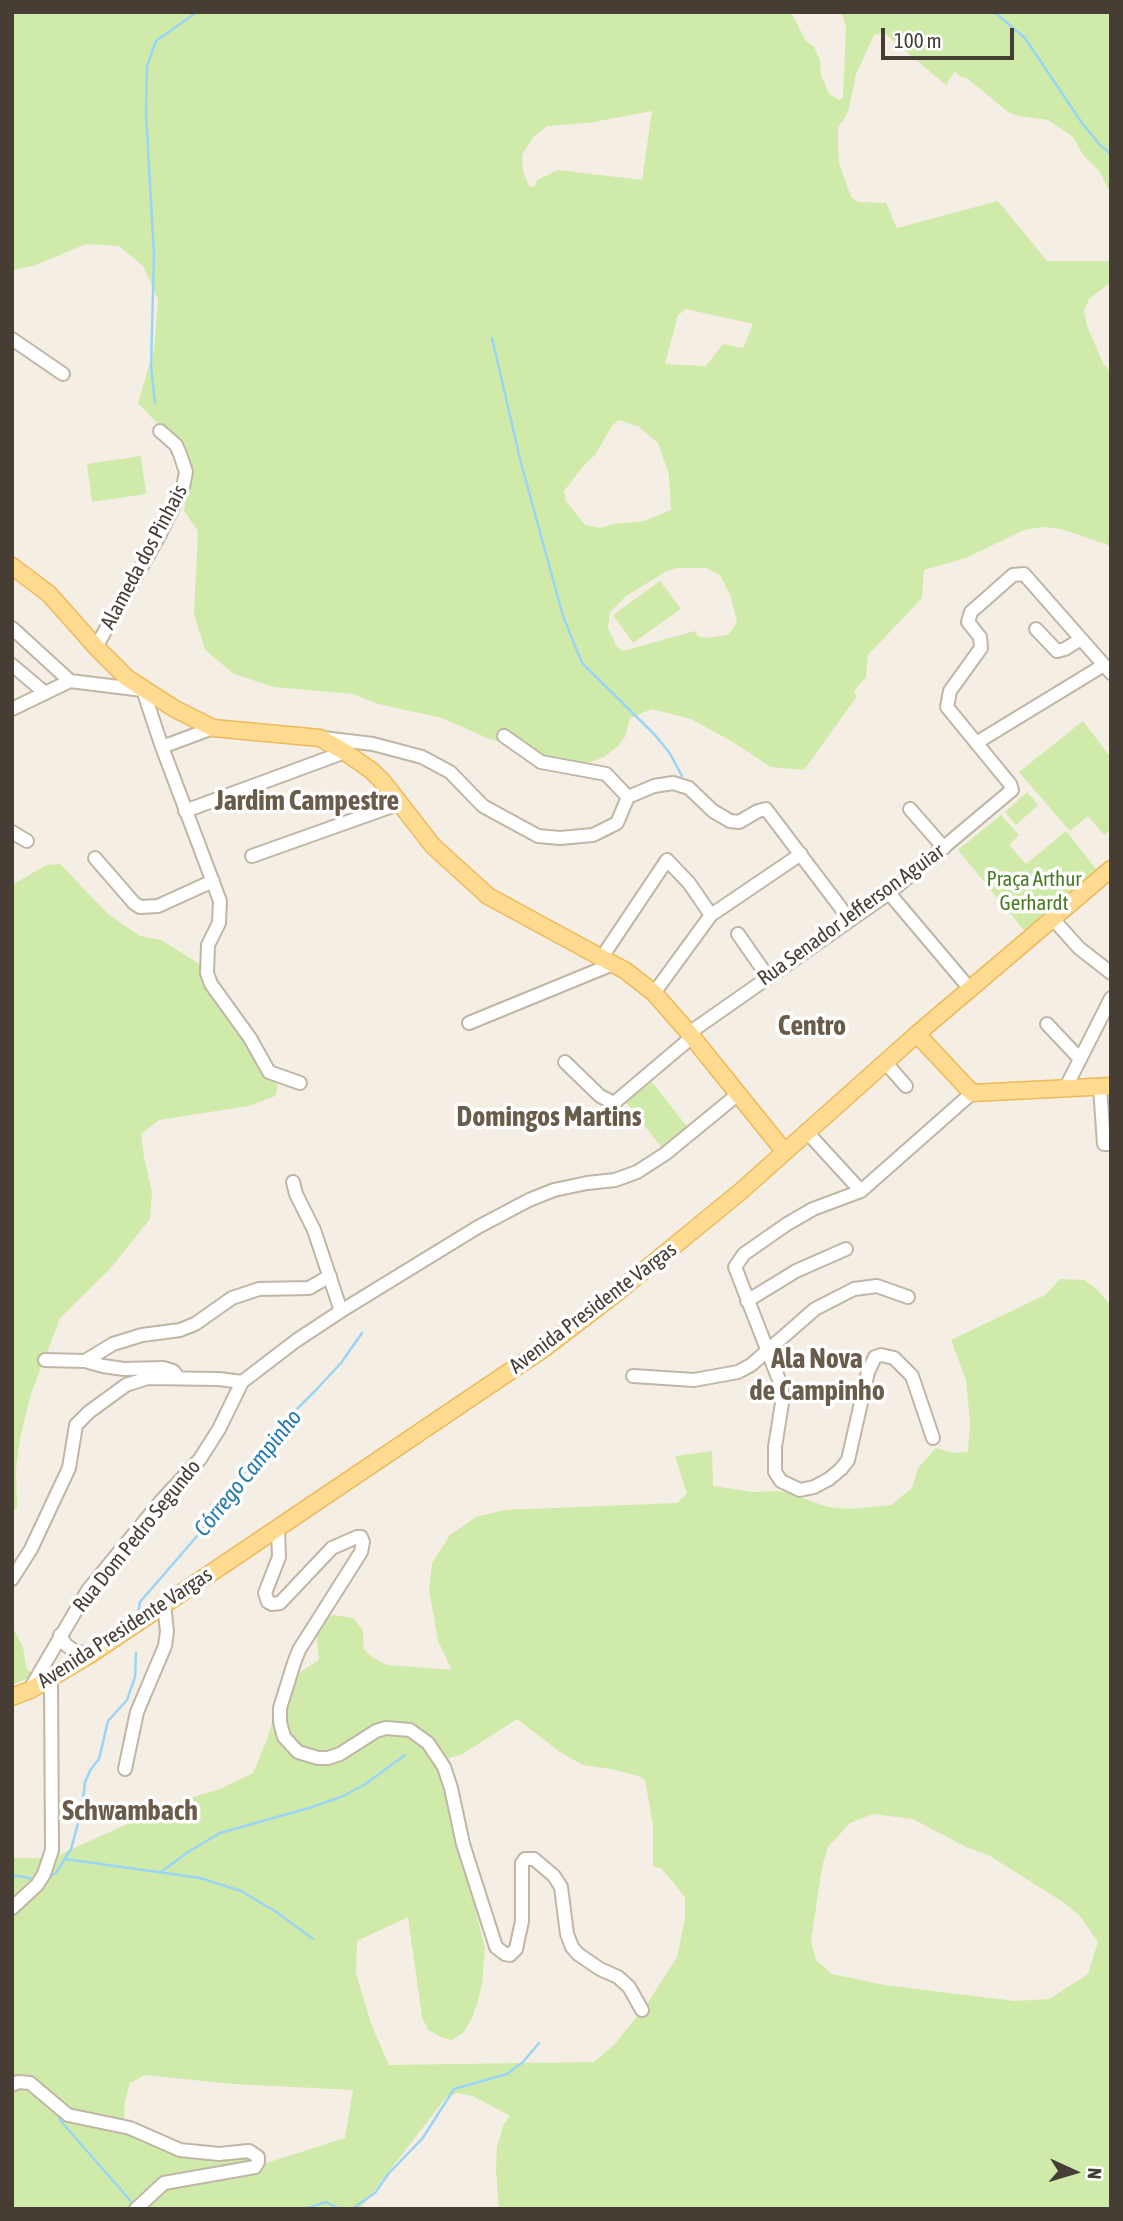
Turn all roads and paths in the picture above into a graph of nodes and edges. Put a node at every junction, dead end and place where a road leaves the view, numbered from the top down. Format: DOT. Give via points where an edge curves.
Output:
graph roads {
  1 [pos="12,339"];
  2 [pos="63,374"];
  3 [pos="160,431"];
  4 [pos="12,566"];
  5 [pos="12,628"];
  6 [pos="1036,629"];
  7 [pos="1081,639"];
  8 [pos="96,647"];
  9 [pos="12,666"];
  10 [pos="1107,669"];
  11 [pos="70,681"];
  12 [pos="143,690"];
  13 [pos="44,692"];
  14 [pos="12,709"];
  15 [pos="213,728"];
  16 [pos="504,736"];
  17 [pos="320,738"];
  18 [pos="976,743"];
  19 [pos="373,744"];
  20 [pos="162,747"];
  21 [pos="345,752"];
  22 [pos="361,763"];
  23 [pos="628,797"];
  24 [pos="401,803"];
  25 [pos="910,809"];
  26 [pos="185,811"];
  27 [pos="12,832"];
  28 [pos="27,841"];
  29 [pos="944,848"];
  30 [pos="801,854"];
  31 [pos="252,856"];
  32 [pos="95,858"];
  33 [pos="1111,869"];
  34 [pos="212,881"];
  35 [pos="889,892"];
  36 [pos="711,915"];
  37 [pos="850,919"];
  38 [pos="1053,919"];
  39 [pos="738,934"];
  40 [pos="607,960"];
  41 [pos="1109,970"];
  42 [pos="768,977"];
  43 [pos="970,989"];
  44 [pos="654,993"];
  45 [pos="1111,998"];
  46 [pos="469,1023"];
  47 [pos="1046,1024"];
  48 [pos="917,1034"];
  49 [pos="691,1035"];
  50 [pos="1080,1059"];
  51 [pos="565,1062"];
  52 [pos="885,1062"];
  53 [pos="300,1083"];
  54 [pos="906,1086"];
  55 [pos="1105,1086"];
  56 [pos="1065,1088"];
  57 [pos="972,1093"];
  58 [pos="737,1095"];
  59 [pos="806,1131"];
  60 [pos="1111,1144"];
  61 [pos="784,1152"];
  62 [pos="293,1182"];
  63 [pos="861,1191"];
  64 [pos="846,1249"];
  65 [pos="330,1276"];
  66 [pos="908,1297"];
  67 [pos="747,1301"];
  68 [pos="341,1311"];
  69 [pos="768,1349"];
  70 [pos="45,1360"];
  71 [pos="85,1361"];
  72 [pos="633,1376"];
  73 [pos="179,1378"];
  74 [pos="242,1382"];
  75 [pos="933,1438"];
  76 [pos="278,1528"];
  77 [pos="12,1579"];
  78 [pos="164,1605"];
  79 [pos="60,1635"];
  80 [pos="91,1654"];
  81 [pos="51,1678"];
  82 [pos="30,1689"];
  83 [pos="12,1697"];
  84 [pos="125,1769"];
  85 [pos="12,1908"];
  86 [pos="642,2010"];
  87 [pos="12,2085"];
  88 [pos="136,2209"];
  1 -- 2 [label="street"];
  3 -- 8 [label="street, Alameda dos Pinhais" via="180,454 186,472 183,487"];
  4 -- 8 [label="main road" via="49,594"];
  5 -- 11 [label="street"];
  6 -- 7 [label="street" via="1057,651"];
  7 -- 10 [label="street"];
  7 -- 18 [label="street" via="1024,574 1013,575 978,606 967,619 980,637 981,648 950,691 947,707"];
  8 -- 12 [label="main road"];
  9 -- 13 [label="street"];
  10 -- 18 [label="street"];
  11 -- 12 [label="street"];
  11 -- 13 [label="street"];
  12 -- 15 [label="main road"];
  12 -- 20 [label="street"];
  13 -- 14 [label="street"];
  15 -- 17 [label="main road"];
  15 -- 20 [label="street"];
  16 -- 23 [label="street" via="541,762 606,774"];
  17 -- 19 [label="street"];
  17 -- 21 [label="main road"];
  18 -- 29 [label="street, Rua Senador Jefferson Aguiar" via="1012,789"];
  19 -- 22 [label="street"];
  19 -- 23 [label="street" via="438,765 483,806 538,836 593,835 617,823"];
  20 -- 26 [label="street"];
  21 -- 22 [label="main road"];
  21 -- 26 [label="street"];
  22 -- 24 [label="main road"];
  23 -- 30 [label="street" via="673,783 688,788 730,821 739,822 766,809"];
  24 -- 31 [label="street"];
  24 -- 40 [label="main road" via="433,846 488,896"];
  25 -- 29 [label="street"];
  26 -- 34 [label="street"];
  27 -- 28 [label="street"];
  29 -- 35 [label="street, Rua Senador Jefferson Aguiar"];
  30 -- 36 [label="street"];
  30 -- 37 [label="street"];
  32 -- 34 [label="street" via="140,907 158,906"];
  33 -- 38 [label="main road, Avenida Presidente Vargas"];
  34 -- 53 [label="street" via="221,913 208,946 211,984 270,1072"];
  35 -- 37 [label="street, Rua Senador Jefferson Aguiar"];
  35 -- 43 [label="street"];
  36 -- 40 [label="street" via="690,883 667,860"];
  36 -- 44 [label="street"];
  37 -- 42 [label="street, Rua Senador Jefferson Aguiar"];
  38 -- 41 [label="street" via="1079,948"];
  38 -- 43 [label="main road, Avenida Presidente Vargas"];
  39 -- 42 [label="street"];
  40 -- 44 [label="main road"];
  40 -- 46 [label="street"];
  42 -- 49 [label="street, Rua Senador Jefferson Aguiar"];
  43 -- 48 [label="main road, Avenida Presidente Vargas"];
  44 -- 49 [label="main road"];
  45 -- 50 [label="street"];
  47 -- 50 [label="street"];
  48 -- 52 [label="main road, Avenida Presidente Vargas"];
  48 -- 57 [label="main road"];
  49 -- 51 [label="street, Rua Senador Jefferson Aguiar" via="614,1102 600,1096"];
  49 -- 58 [label="main road"];
  50 -- 56 [label="street"];
  52 -- 54 [label="street"];
  52 -- 59 [label="main road, Avenida Presidente Vargas"];
  55 -- 56 [label="main road"];
  55 -- 60 [label="street" via="1104,1144"];
  56 -- 57 [label="main road"];
  57 -- 63 [label="street"];
  58 -- 61 [label="main road"];
  58 -- 68 [label="street" via="637,1172 529,1200"];
  59 -- 61 [label="main road, Avenida Presidente Vargas"];
  59 -- 63 [label="street"];
  61 -- 76 [label="main road, Avenida Presidente Vargas" via="673,1248 546,1347"];
  62 -- 65 [label="street"];
  63 -- 67 [label="street" via="813,1209 744,1254 735,1270"];
  64 -- 67 [label="street" via="816,1260"];
  65 -- 68 [label="street"];
  65 -- 71 [label="street" via="309,1288 259,1289 233,1298 195,1324 113,1343"];
  66 -- 69 [label="street" via="877,1286 854,1289 815,1309"];
  67 -- 69 [label="street"];
  68 -- 74 [label="street"];
  69 -- 72 [label="street" via="751,1365 723,1376 694,1380"];
  69 -- 75 [label="street" via="782,1394 775,1472 789,1486 800,1490 814,1487 848,1460 875,1357 894,1358 912,1376"];
  70 -- 71 [label="street"];
  71 -- 73 [label="street" via="124,1369 163,1368"];
  73 -- 74 [label="street"];
  73 -- 77 [label="street" via="126,1384 78,1422 69,1468"];
  74 -- 79 [label="street, Rua Dom Pedro Segundo" via="200,1459 119,1551"];
  76 -- 78 [label="main road, Avenida Presidente Vargas"];
  76 -- 86 [label="street" via="279,1557 265,1593 272,1604 280,1603 332,1548 357,1537 363,1545 299,1650 280,1708 284,1737 299,1752 318,1758 340,1754 386,1728 410,1730 428,1743 452,1788 463,1844 496,1947 510,1955 516,1949 522,1921 522,1863 534,1859 561,1887 572,1947 618,1977"];
  78 -- 80 [label="main road, Avenida Presidente Vargas"];
  78 -- 84 [label="street" via="165,1646 132,1726"];
  79 -- 80 [label="street" via="76,1652"];
  79 -- 82 [label="street, Rua Dom Pedro Segundo"];
  80 -- 81 [label="main road, Avenida Presidente Vargas"];
  81 -- 82 [label="main road, Avenida Presidente Vargas"];
  81 -- 85 [label="street" via="50,1861 37,1885"];
  82 -- 83 [label="main road, Avenida Presidente Vargas"];
  87 -- 88 [label="street" via="30,2083 68,2115 130,2128 180,2150 249,2151 258,2157 255,2167 164,2183"];
}
